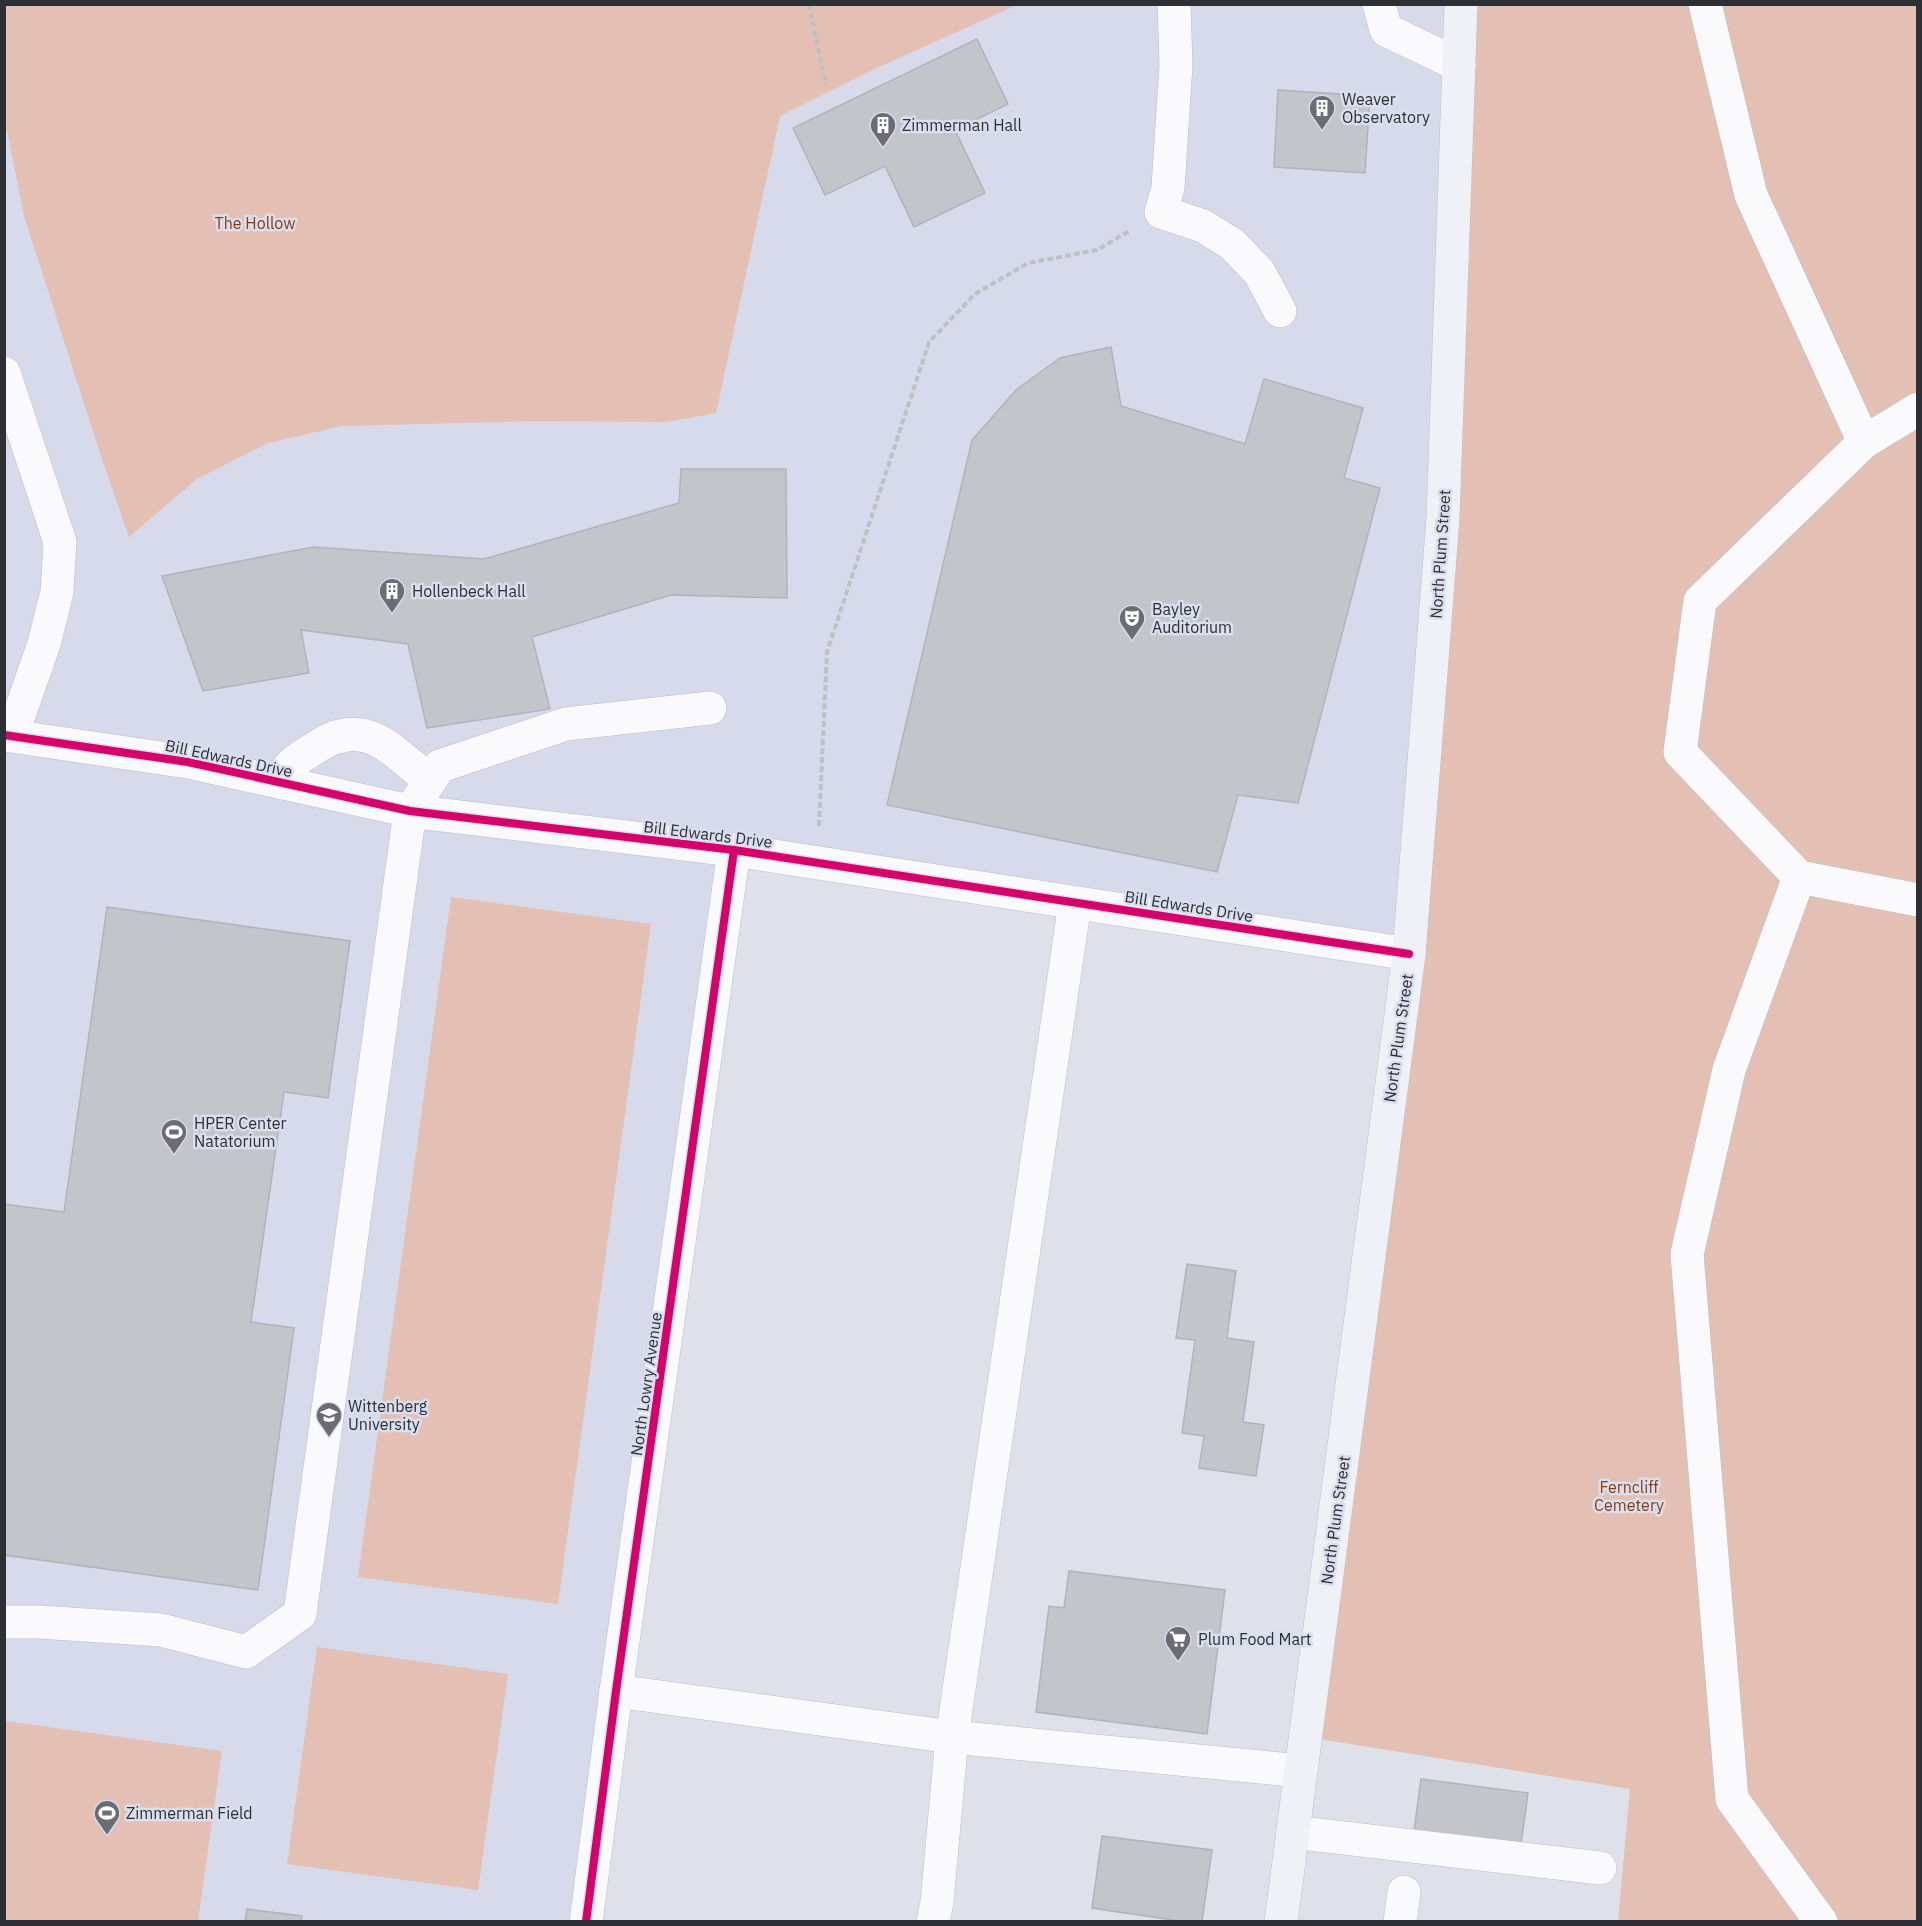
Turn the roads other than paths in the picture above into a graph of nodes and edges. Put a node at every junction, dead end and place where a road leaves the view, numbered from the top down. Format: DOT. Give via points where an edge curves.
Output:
graph roads {
  1 [pos="1174,4"];
  2 [pos="1378,4"];
  3 [pos="1461,4"];
  4 [pos="1704,4"];
  5 [pos="1459,65"];
  6 [pos="1280,311"];
  7 [pos="4,373"];
  8 [pos="1917,409"];
  9 [pos="1864,442"];
  10 [pos="710,708"];
  11 [pos="8,735"];
  12 [pos="430,781"];
  13 [pos="278,782"];
  14 [pos="410,811"];
  15 [pos="734,850"];
  16 [pos="1799,877"];
  17 [pos="1917,900"];
  18 [pos="1075,903"];
  19 [pos="1410,954"];
  20 [pos="4,1622"];
  21 [pos="616,1691"];
  22 [pos="952,1737"];
  23 [pos="1301,1772"];
  24 [pos="1293,1832"];
  25 [pos="1600,1868"];
  26 [pos="586,1922"];
  27 [pos="933,1922"];
  28 [pos="1281,1922"];
  29 [pos="1821,1922"];
  1 -- 6 [label="street" via="1176,65 1168,188 1161,212 1203,226 1232,244 1259,272"];
  2 -- 5 [label="street" via="1386,30"];
  3 -- 5 [label="main road, North Plum Street"];
  4 -- 9 [label="street" via="1751,195"];
  5 -- 19 [label="main road, North Plum Street" via="1443,518"];
  7 -- 11 [label="street" via="60,542 57,592 44,644"];
  8 -- 9 [label="street"];
  9 -- 16 [label="street" via="1700,601 1680,752"];
  10 -- 12 [label="street" via="566,724 440,766"];
  11 -- 13 [label="street, Bill Edwards Drive" via="188,762"];
  12 -- 13 [label="street" via="379,741 350,733 327,740 287,767"];
  12 -- 14 [label="street"];
  13 -- 14 [label="street, Bill Edwards Drive"];
  14 -- 15 [label="street, Bill Edwards Drive"];
  14 -- 20 [label="street" via="300,1614 246,1652 161,1630"];
  15 -- 18 [label="street, Bill Edwards Drive"];
  15 -- 21 [label="street, North Lowry Avenue"];
  16 -- 17 [label="street"];
  16 -- 29 [label="street" via="1729,1070 1687,1254 1732,1799"];
  18 -- 19 [label="street, Bill Edwards Drive"];
  18 -- 22 [label="street"];
  19 -- 23 [label="main road, North Plum Street"];
  21 -- 22 [label="street"];
  21 -- 26 [label="street, North Lowry Avenue"];
  22 -- 23 [label="street"];
  22 -- 27 [label="street"];
  23 -- 24 [label="main road, North Plum Street"];
  24 -- 25 [label="street"];
  24 -- 28 [label="main road, North Plum Street"];
}
